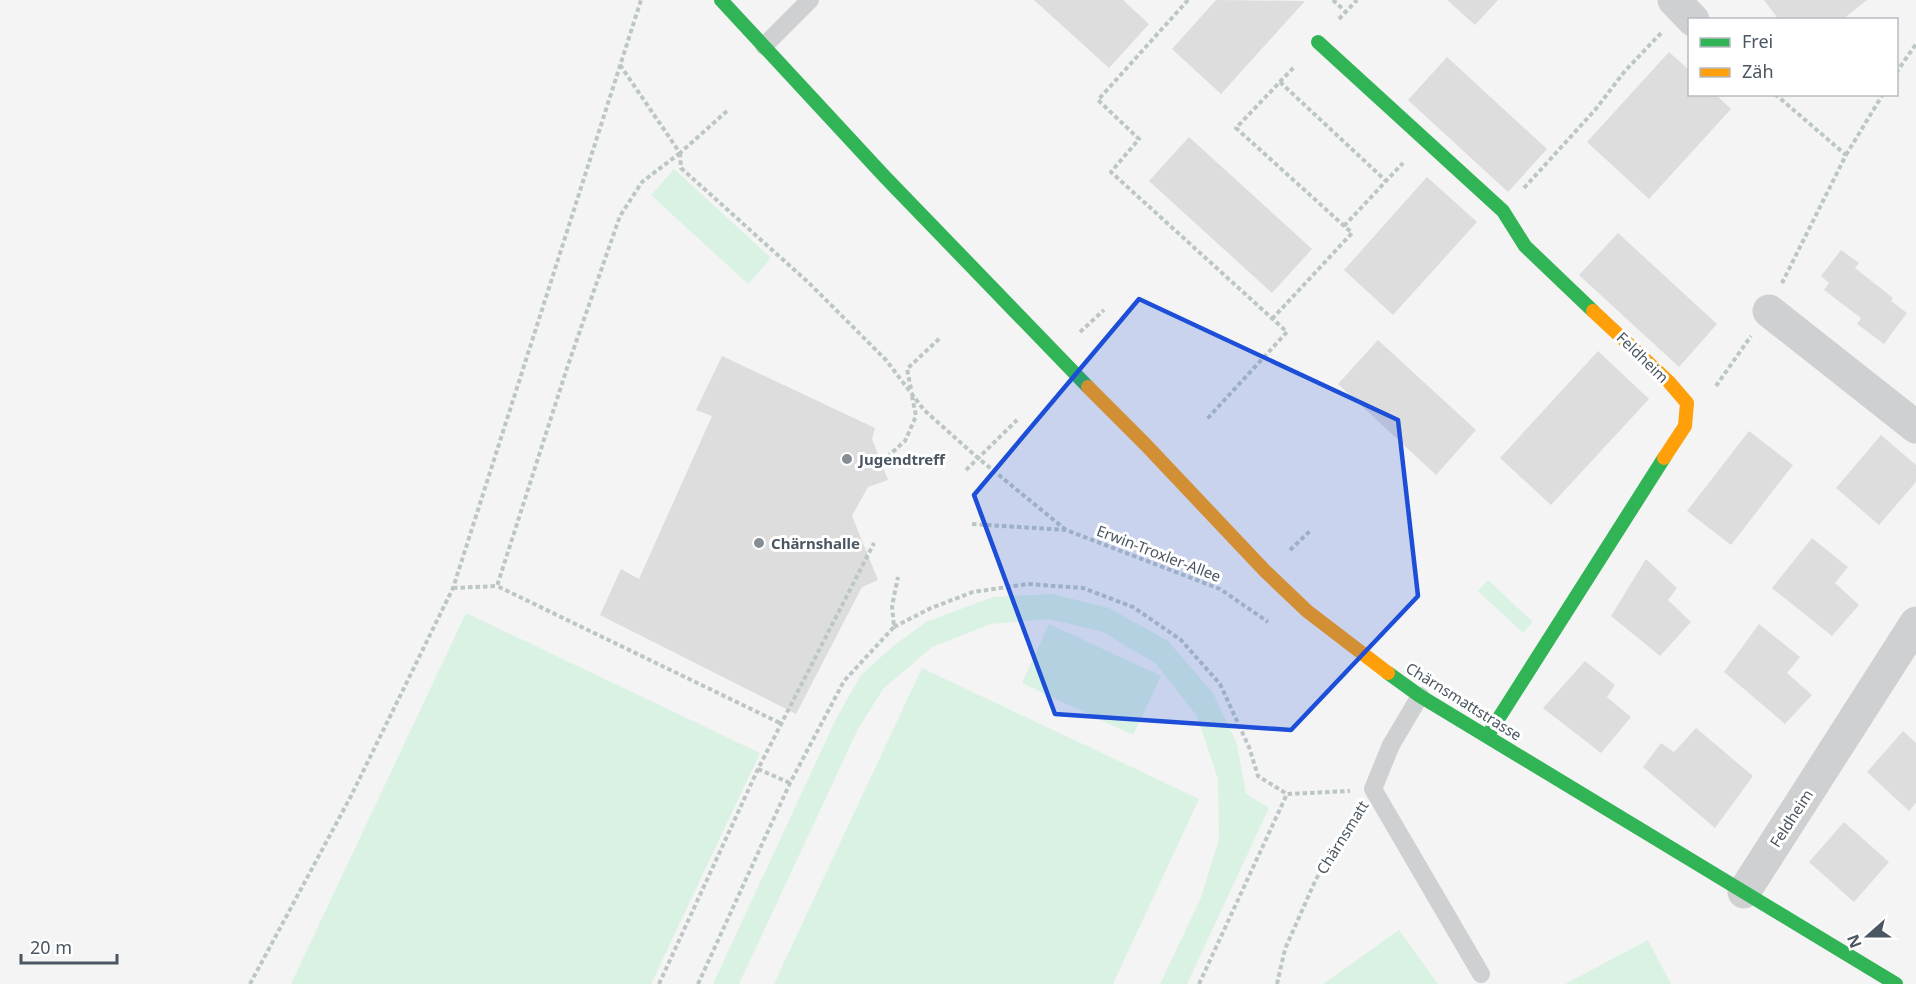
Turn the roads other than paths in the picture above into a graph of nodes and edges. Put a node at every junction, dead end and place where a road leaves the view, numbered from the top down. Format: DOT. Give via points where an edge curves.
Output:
graph roads {
  1 [pos="721,0"];
  2 [pos="810,0"];
  3 [pos="1318,42"];
  4 [pos="764,46"];
  5 [pos="1769,311"];
  6 [pos="1916,427"];
  7 [pos="1916,623"];
  8 [pos="1420,696"];
  9 [pos="1488,735"];
  10 [pos="1744,892"];
  11 [pos="1481,974"];
  12 [pos="1896,984"];
  1 -- 4 [label="street, Chärnsmattstrasse"];
  2 -- 4 [label="lane"];
  3 -- 9 [label="street, Feldheim" via="1503,211 1525,246 1687,403 1685,426"];
  4 -- 8 [label="street, Chärnsmattstrasse" via="1265,571 1344,641"];
  5 -- 6 [label="street"];
  7 -- 10 [label="street, Feldheim"];
  8 -- 9 [label="street, Chärnsmattstrasse"];
  8 -- 11 [label="lane, Chärnsmatt" via="1391,745 1373,789"];
  9 -- 10 [label="street, Chärnsmattstrasse"];
  10 -- 12 [label="street, Chärnsmattstrasse"];
}
